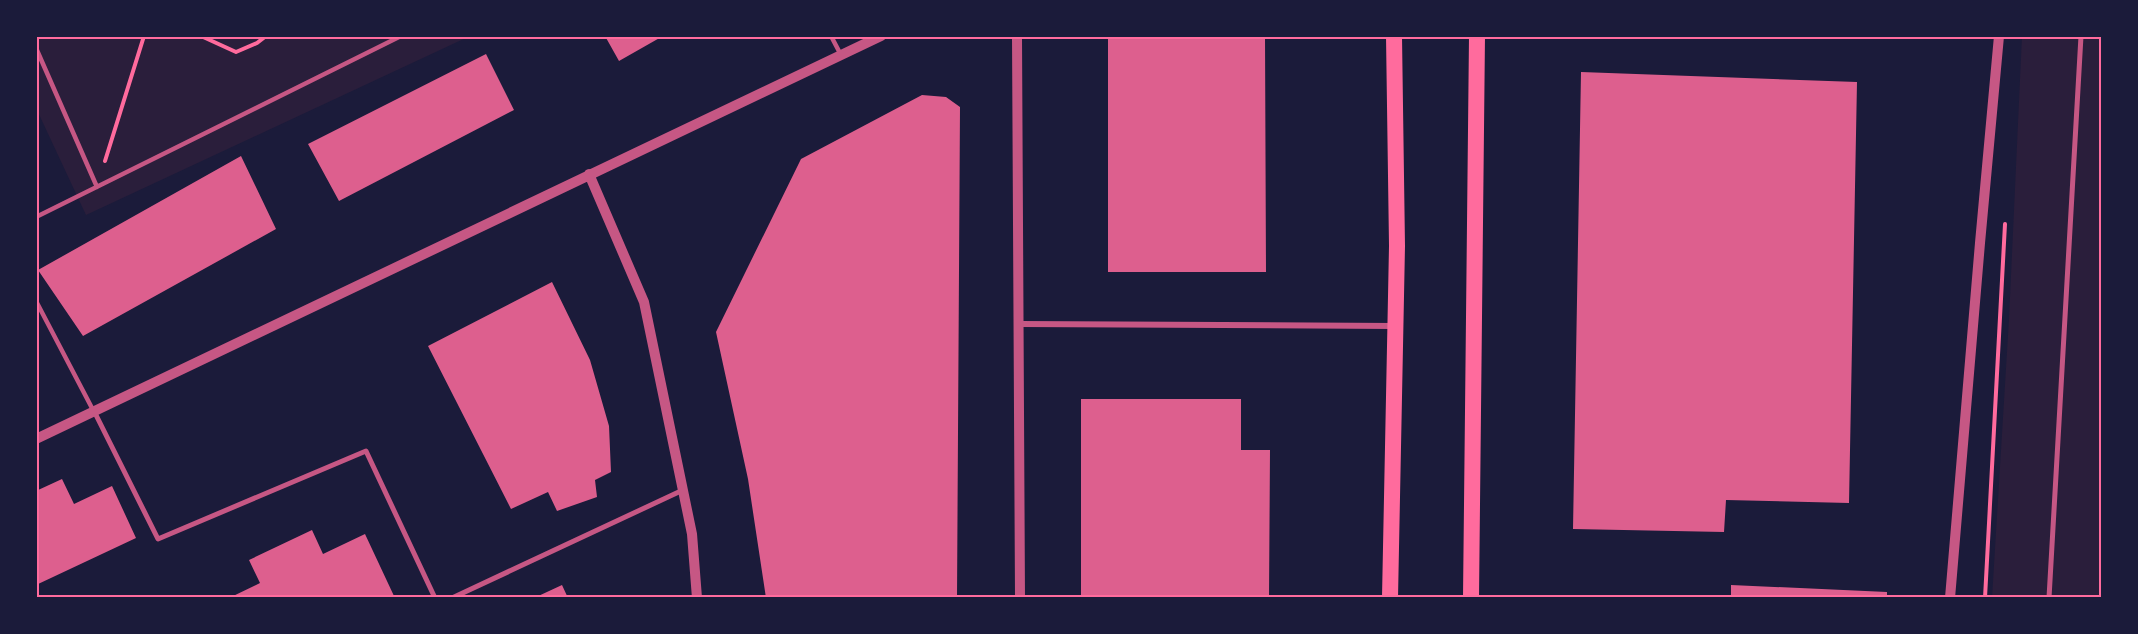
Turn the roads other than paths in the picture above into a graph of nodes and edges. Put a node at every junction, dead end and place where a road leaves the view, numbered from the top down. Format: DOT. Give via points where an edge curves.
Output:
graph roads {
  1 [pos="401,36"];
  2 [pos="831,36"];
  3 [pos="881,36"];
  4 [pos="1017,36"];
  5 [pos="1394,36"];
  6 [pos="1477,36"];
  7 [pos="1999,36"];
  8 [pos="2081,36"];
  9 [pos="36,48"];
  10 [pos="841,55"];
  11 [pos="590,174"];
  12 [pos="97,187"];
  13 [pos="36,218"];
  14 [pos="36,301"];
  15 [pos="1020,324"];
  16 [pos="1395,326"];
  17 [pos="94,411"];
  18 [pos="36,439"];
  19 [pos="683,490"];
  20 [pos="435,598"];
  21 [pos="452,598"];
  22 [pos="697,598"];
  23 [pos="1020,598"];
  24 [pos="1390,598"];
  25 [pos="1471,598"];
  26 [pos="1950,598"];
  27 [pos="2049,598"];
  1 -- 12 [label="lane"];
  2 -- 10 [label="lane"];
  3 -- 10 [label="street"];
  4 -- 15 [label="street"];
  5 -- 16 [label="highway"];
  6 -- 25 [label="highway"];
  7 -- 26 [label="street"];
  8 -- 27 [label="street"];
  9 -- 12 [label="lane"];
  10 -- 11 [label="street"];
  11 -- 17 [label="street"];
  11 -- 19 [label="street" via="644,302"];
  12 -- 13 [label="lane"];
  14 -- 17 [label="lane"];
  15 -- 16 [label="street"];
  15 -- 23 [label="street"];
  16 -- 24 [label="highway"];
  17 -- 18 [label="street"];
  17 -- 20 [label="street" via="158,539 366,451"];
  19 -- 21 [label="street"];
  19 -- 22 [label="street" via="692,534"];
}
